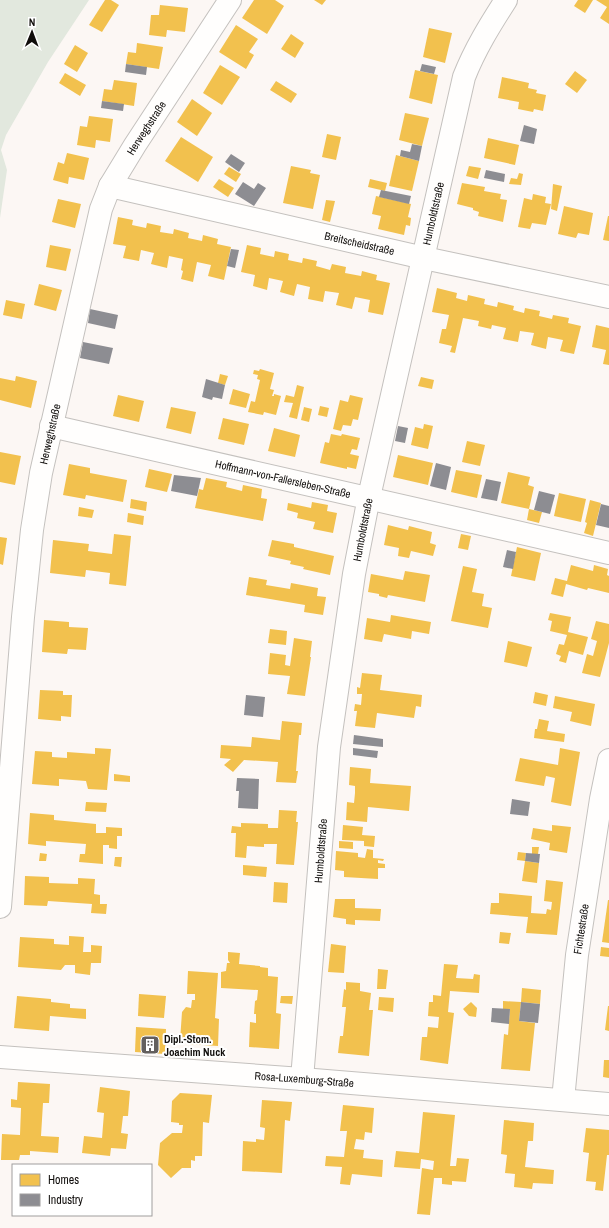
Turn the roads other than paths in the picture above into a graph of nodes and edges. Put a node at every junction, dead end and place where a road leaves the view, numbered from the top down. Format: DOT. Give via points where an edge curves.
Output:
graph roads {
  1 [pos="230,0"];
  2 [pos="506,0"];
  3 [pos="110,186"];
  4 [pos="424,258"];
  5 [pos="609,297"];
  6 [pos="51,426"];
  7 [pos="369,497"];
  8 [pos="609,553"];
  9 [pos="609,760"];
  10 [pos="0,907"];
  11 [pos="0,1057"];
  12 [pos="302,1078"];
  13 [pos="563,1100"];
  14 [pos="609,1104"];
  1 -- 3 [label="street, Herweghstraße" via="134,145"];
  2 -- 4 [label="street, Humboldtstraße" via="478,45 464,77"];
  3 -- 4 [label="street, Breitscheidstraße"];
  3 -- 6 [label="street, Herweghstraße" via="101,209"];
  4 -- 5 [label="street, Breitscheidstraße"];
  4 -- 7 [label="street, Humboldtstraße"];
  6 -- 7 [label="street, Hoffmann-von-Fallersleben-Straße"];
  6 -- 10 [label="street, Herweghstraße" via="41,473 27,572"];
  7 -- 8 [label="street, Hoffmann-von-Fallersleben-Straße"];
  7 -- 12 [label="street, Humboldtstraße" via="354,574 329,747"];
  9 -- 13 [label="street, Fichtestraße" via="577,955"];
  11 -- 12 [label="street, Rosa-Luxemburg-Straße"];
  12 -- 13 [label="street, Rosa-Luxemburg-Straße"];
  13 -- 14 [label="street, Rosa-Luxemburg-Straße"];
}
